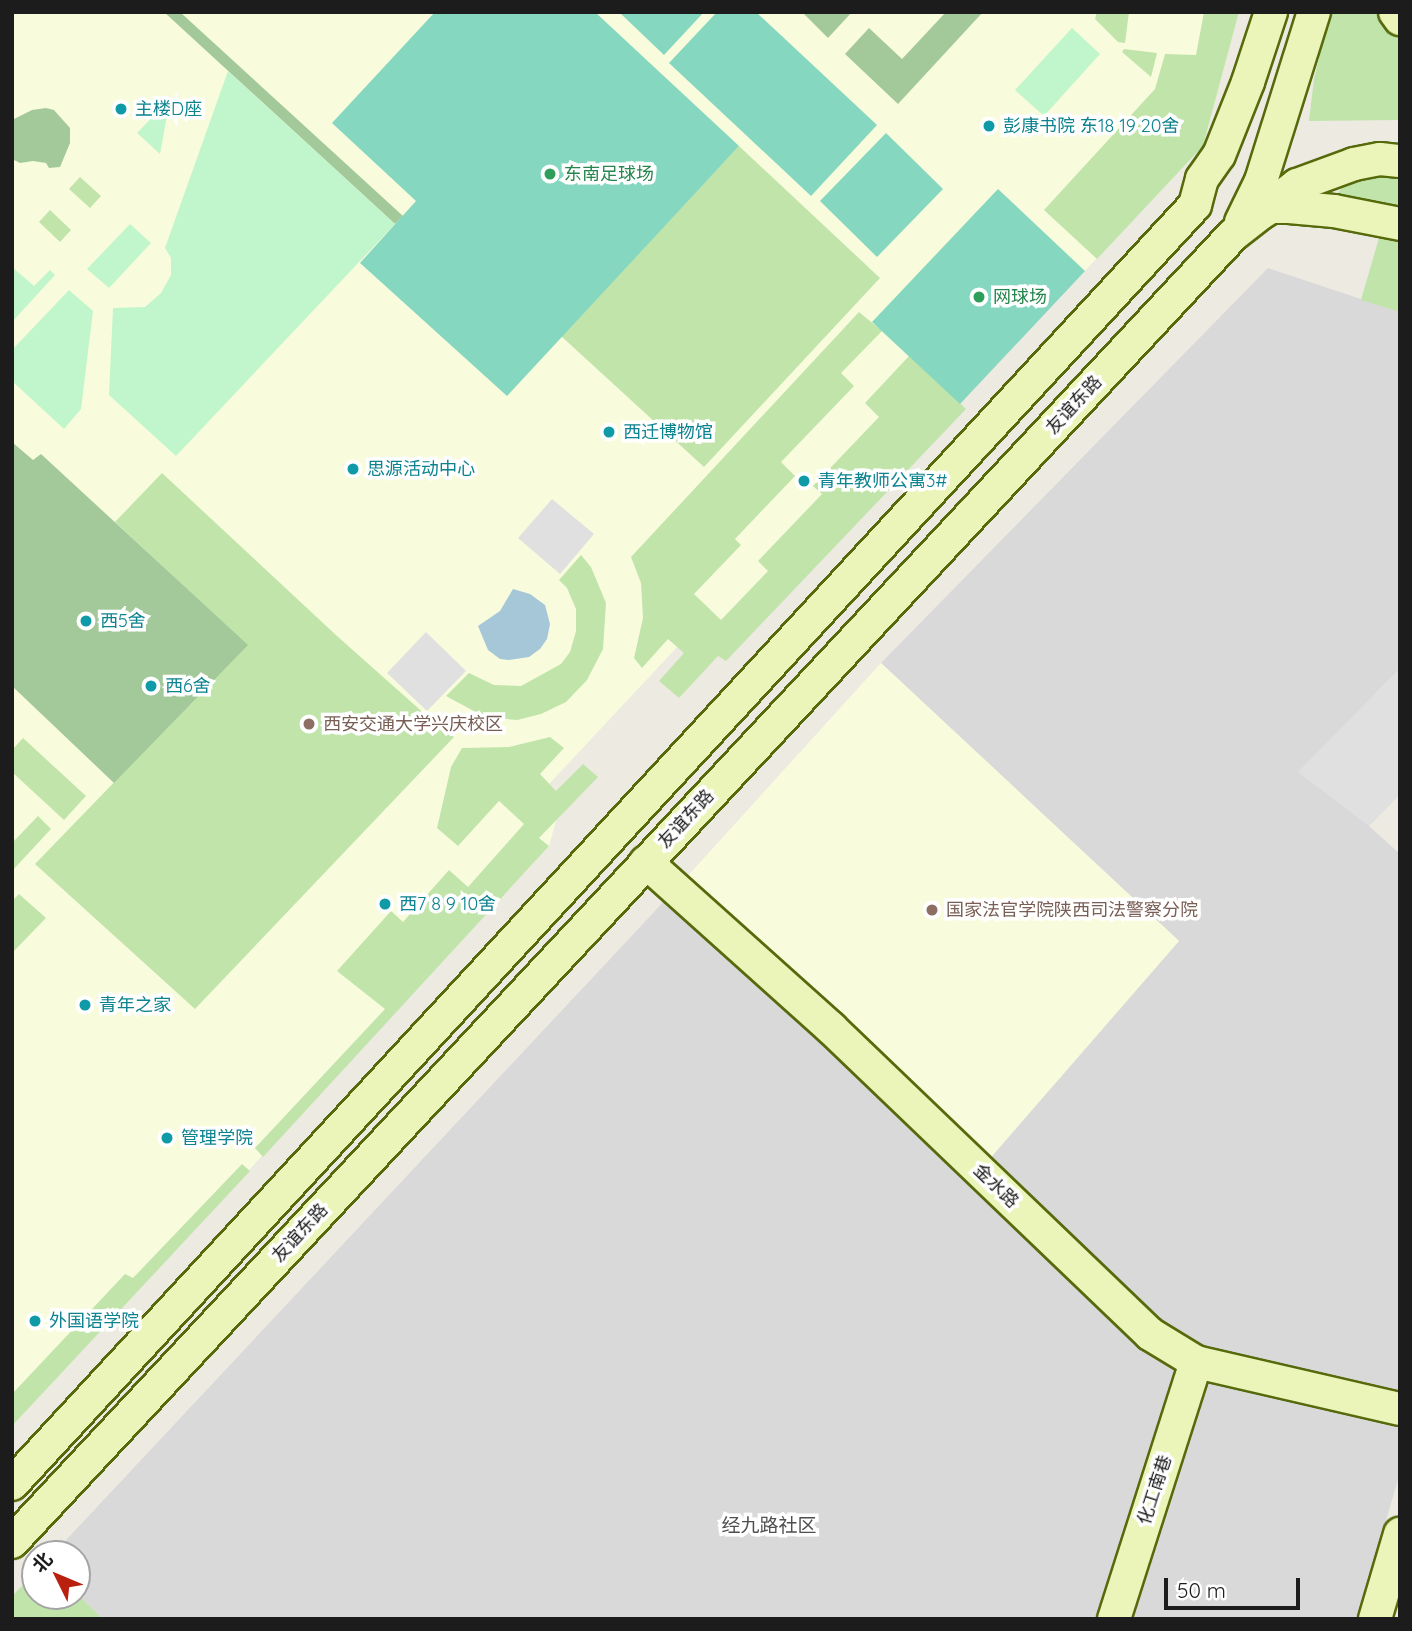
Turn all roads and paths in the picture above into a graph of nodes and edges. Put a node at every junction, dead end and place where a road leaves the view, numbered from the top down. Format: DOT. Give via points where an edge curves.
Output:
graph roads {
  1 [pos="1270,12"];
  2 [pos="1291,12"];
  3 [pos="1314,12"];
  4 [pos="1395,12"];
  5 [pos="1400,19"];
  6 [pos="1271,151"];
  7 [pos="1400,160"];
  8 [pos="1332,169"];
  9 [pos="1400,224"];
  10 [pos="1243,226"];
  11 [pos="646,862"];
  12 [pos="1196,1362"];
  13 [pos="1400,1409"];
  14 [pos="12,1484"];
  15 [pos="1400,1534"];
  16 [pos="12,1542"];
  17 [pos="1114,1619"];
  18 [pos="1374,1619"];
  1 -- 14 [label="main road" via="1219,155 1202,179 1195,205"];
  2 -- 6 [label="main road" via="1261,105 1262,129"];
  3 -- 6 [label="main road"];
  4 -- 5 [label="main road"];
  6 -- 8 [label="main road" via="1286,162"];
  6 -- 10 [label="main road"];
  7 -- 8 [label="main road, 友谊东路" via="1380,159"];
  8 -- 10 [label="main road, 友谊东路" via="1297,185"];
  9 -- 10 [label="main road" via="1334,211 1272,207"];
  10 -- 11 [label="main road, 友谊东路"];
  11 -- 12 [label="main road, 金水路" via="831,1028 1150,1334"];
  11 -- 16 [label="main road, 友谊东路"];
  12 -- 13 [label="main road, 金水路"];
  12 -- 17 [label="main road, 化工南巷"];
  15 -- 18 [label="main road"];
}
